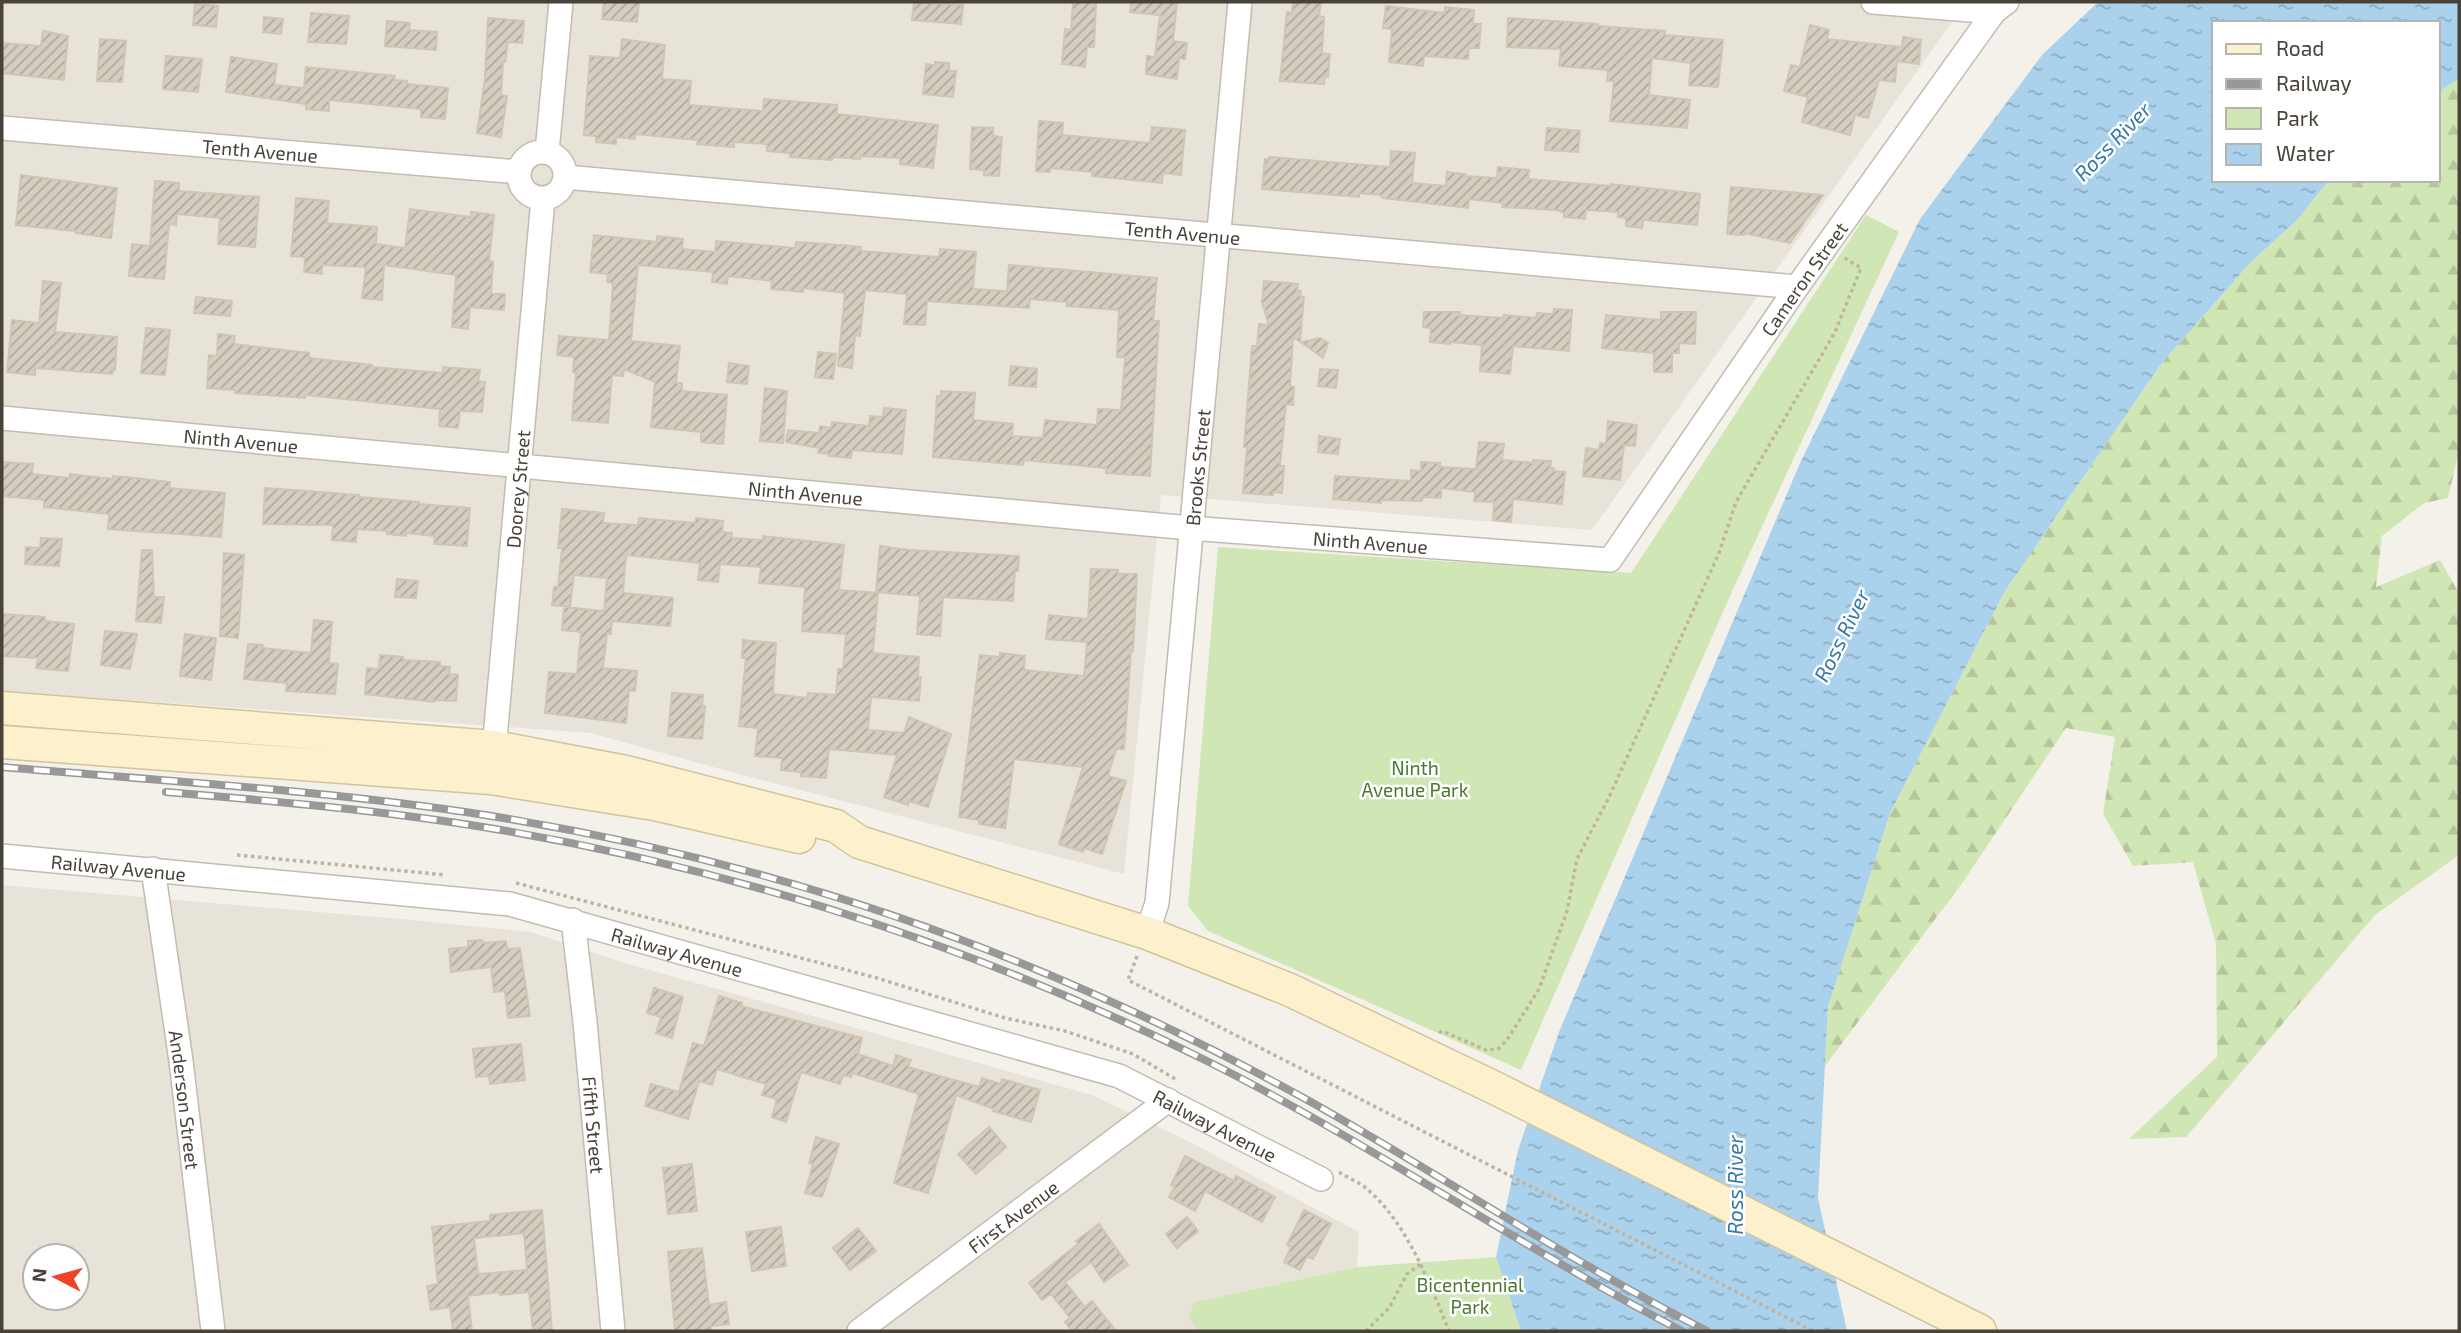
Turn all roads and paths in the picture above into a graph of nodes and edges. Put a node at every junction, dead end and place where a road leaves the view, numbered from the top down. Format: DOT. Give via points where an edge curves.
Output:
graph roads {
  1 [pos="561,2"];
  2 [pos="1240,2"];
  3 [pos="1873,2"];
  4 [pos="2001,7"];
  5 [pos="2,128"];
  6 [pos="547,152"];
  7 [pos="519,172"];
  8 [pos="565,177"];
  9 [pos="543,199"];
  10 [pos="1220,236"];
  11 [pos="1826,247"];
  12 [pos="1797,287"];
  13 [pos="2,418"];
  14 [pos="519,465"];
  15 [pos="1190,528"];
  16 [pos="1610,560"];
  17 [pos="2,708"];
  18 [pos="2,742"];
  19 [pos="494,747"];
  20 [pos="491,778"];
  21 [pos="859,842"];
  22 [pos="2,856"];
  23 [pos="153,869"];
  24 [pos="573,920"];
  25 [pos="1147,933"];
  26 [pos="1416,1051"];
  27 [pos="1168,1100"];
  28 [pos="1330,1175"];
  29 [pos="1422,1264"];
  30 [pos="213,1331"];
  31 [pos="613,1331"];
  32 [pos="859,1331"];
  33 [pos="1366,1331"];
  34 [pos="1449,1331"];
  35 [pos="1813,1331"];
  36 [pos="1980,1331"];
  1 -- 6 [label="street"];
  2 -- 10 [label="street, Brooks Street"];
  3 -- 4 [label="street"];
  4 -- 11 [label="street, Cameron Street"];
  5 -- 7 [label="street, Tenth Avenue"];
  6 -- 7 [label="street" via="526,158"];
  6 -- 8 [label="street" via="559,159"];
  7 -- 9 [label="street" via="524,191"];
  8 -- 9 [label="street" via="561,190"];
  8 -- 10 [label="street, Tenth Avenue"];
  9 -- 14 [label="street, Doorey Street"];
  10 -- 12 [label="street, Tenth Avenue"];
  10 -- 15 [label="street, Brooks Street"];
  11 -- 12 [label="street, Cameron Street"];
  11 -- 26 [label="path" via="1861,268 1835,332 1736,502 1719,554 1577,859 1567,911 1539,989 1498,1049 1486,1050 1442,1031"];
  12 -- 16 [label="street, Cameron Street"];
  13 -- 14 [label="street, Ninth Avenue"];
  14 -- 15 [label="street, Ninth Avenue"];
  14 -- 19 [label="street, Doorey Street"];
  15 -- 16 [label="street, Ninth Avenue"];
  15 -- 25 [label="street, Brooks Street" via="1157,903"];
  17 -- 19 [label="main road"];
  18 -- 20 [label="main road"];
  19 -- 20 [label="street, Doorey Street"];
  19 -- 21 [label="main road" via="705,791 836,826"];
  20 -- 21 [label="main road" via="654,804 833,845"];
  21 -- 25 [label="main road"];
  22 -- 23 [label="street, Railway Avenue"];
  23 -- 24 [label="street, Railway Avenue" via="510,904"];
  23 -- 30 [label="street, Anderson Street"];
  24 -- 27 [label="street, Railway Avenue" via="1119,1076"];
  24 -- 31 [label="street, Fifth Street"];
  25 -- 26 [label="main road" via="1290,990"];
  25 -- 35 [label="path" via="1128,980"];
  26 -- 36 [label="main road"];
  27 -- 28 [label="street, Railway Avenue"];
  27 -- 32 [label="street, First Avenue"];
  28 -- 29 [label="path" via="1367,1189"];
  29 -- 33 [label="path" via="1407,1274 1389,1308"];
  29 -- 34 [label="path"];
}
